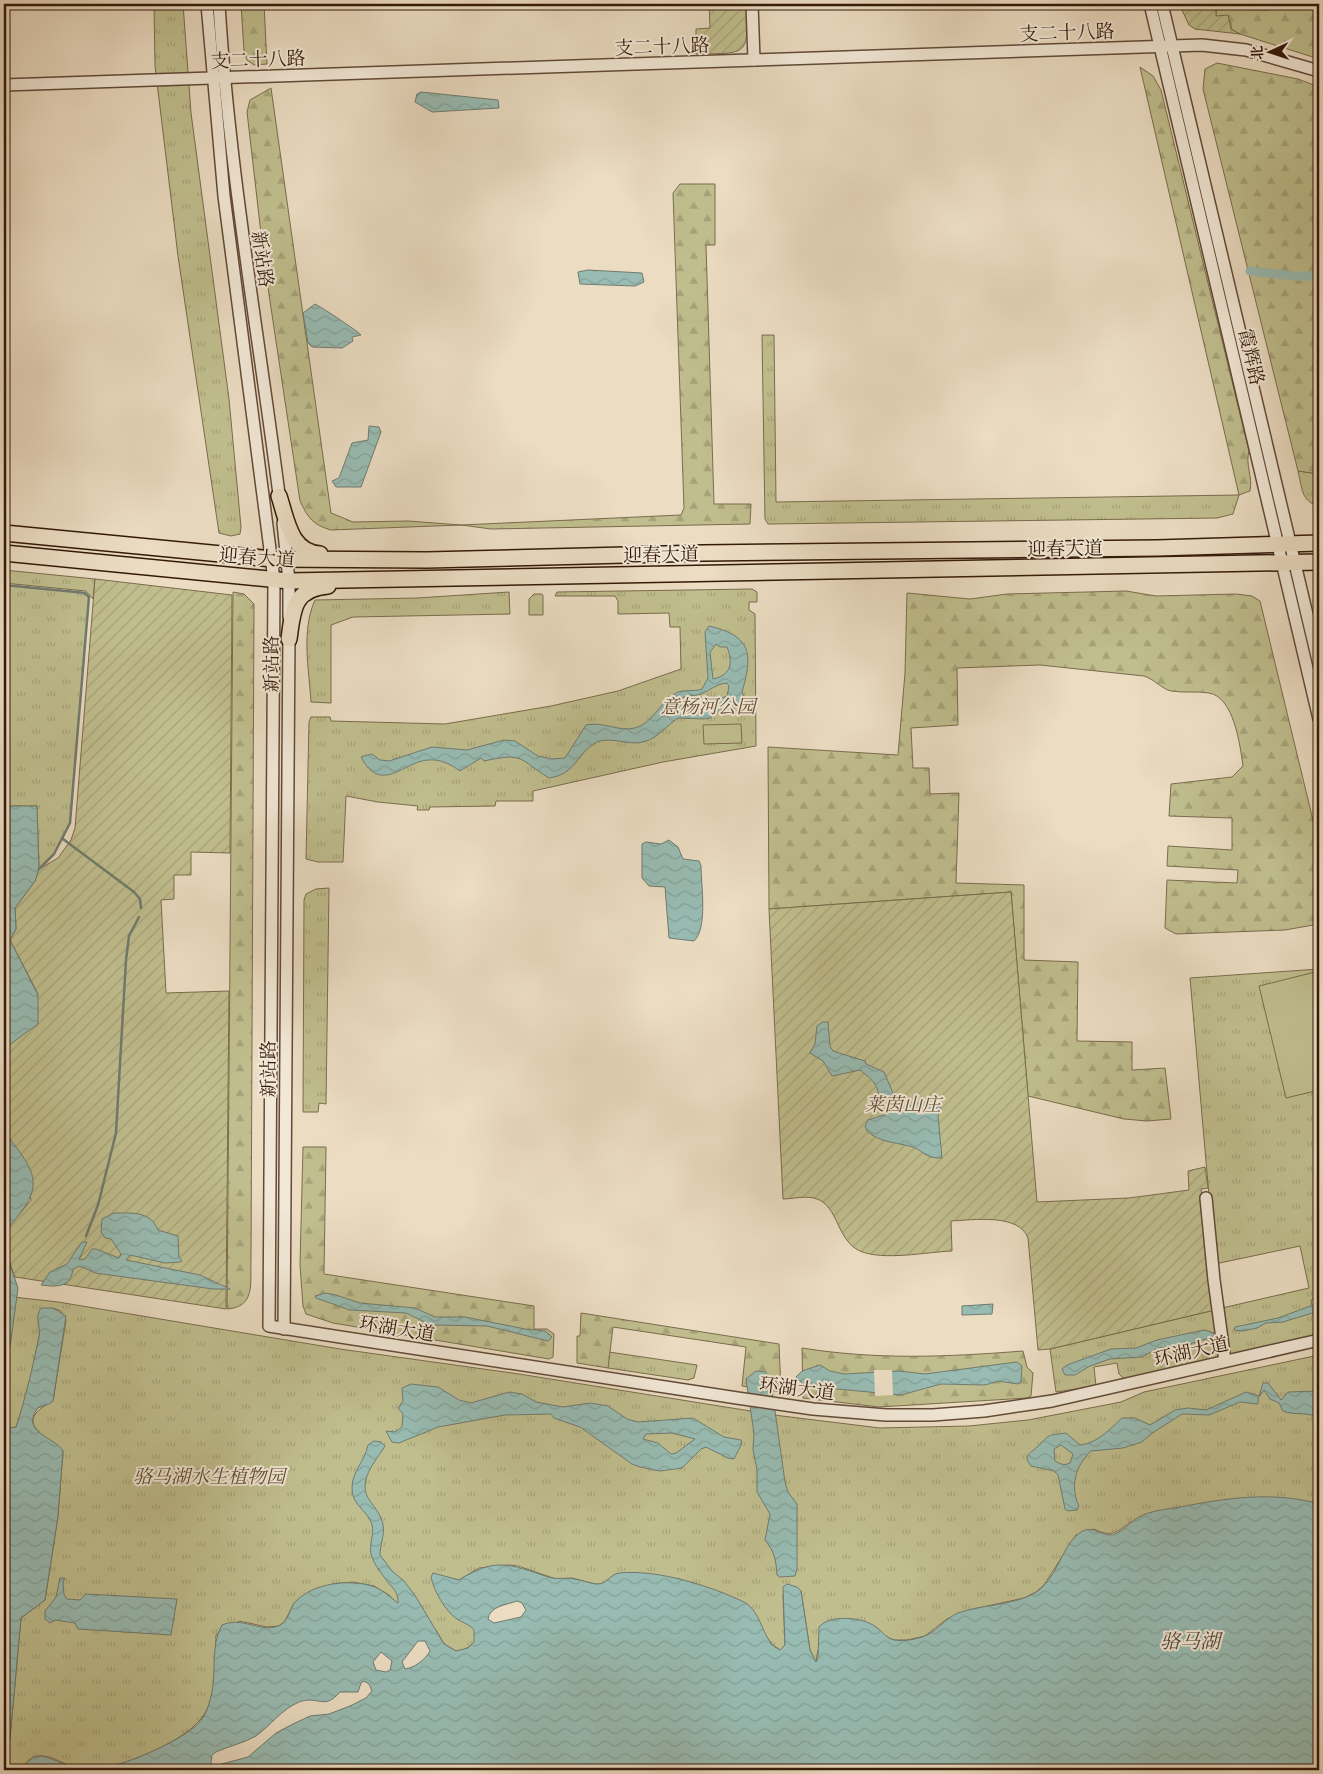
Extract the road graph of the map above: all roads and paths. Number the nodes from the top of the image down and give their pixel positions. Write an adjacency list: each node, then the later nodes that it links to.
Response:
1 (208, 4): 10 (street, 新站路)
2 (219, 4): 10 (street, 新站路)
3 (752, 4): 8 (street)
4 (1150, 4): 6 (street, 霞辉路)
5 (1162, 4): 7 (street, 霞辉路)
6 (1160, 46): 7 (street, 支二十八路); 8 (street, 支二十八路); 15 (street, 霞辉路)
7 (1172, 46): 9 (street, 支二十八路); 15 (street, 霞辉路)
8 (754, 60): 10 (street, 支二十八路)
9 (1319, 71)
10 (219, 78): 11 (street, 支二十八路); 12 (street, 新站路); 18 (street, 新站路)
11 (4, 85)
12 (279, 496): 18 (street, 新站路); 20 (main road)
13 (4, 533): 18 (main road, 迎春大道)
14 (1319, 543): 15 (main road, 迎春大道)
15 (1284, 544): 16 (main road, 迎春大道); 22 (street, 霞辉路)
16 (1195, 547): 20 (main road, 迎春大道); 23 (main road)
17 (4, 553): 26 (main road, 迎春大道)
18 (280, 559): 19 (main road, 迎春大道); 26 (street, 新站路)
19 (356, 559): 20 (main road, 迎春大道); 25 (main road)
20 (427, 560)
21 (1319, 562): 22 (main road, 迎春大道)
22 (1289, 563): 23 (main road, 迎春大道); 28 (street, 霞辉路); 29 (street, 霞辉路)
23 (1196, 565): 24 (main road, 迎春大道)
24 (441, 577): 25 (main road, 迎春大道); 27 (main road)
25 (356, 579): 26 (main road, 迎春大道)
26 (282, 580): 27 (street, 新站路); 31 (street, 新站路)
27 (288, 639): 32 (street, 新站路)
28 (1319, 666)
29 (1319, 719)
30 (1206, 1198): 34 (street)
31 (269, 1326): 32 (street, 环湖大道)
32 (284, 1328): 34 (street, 环湖大道)
33 (1319, 1340): 34 (street, 环湖大道)
34 (1225, 1361)

